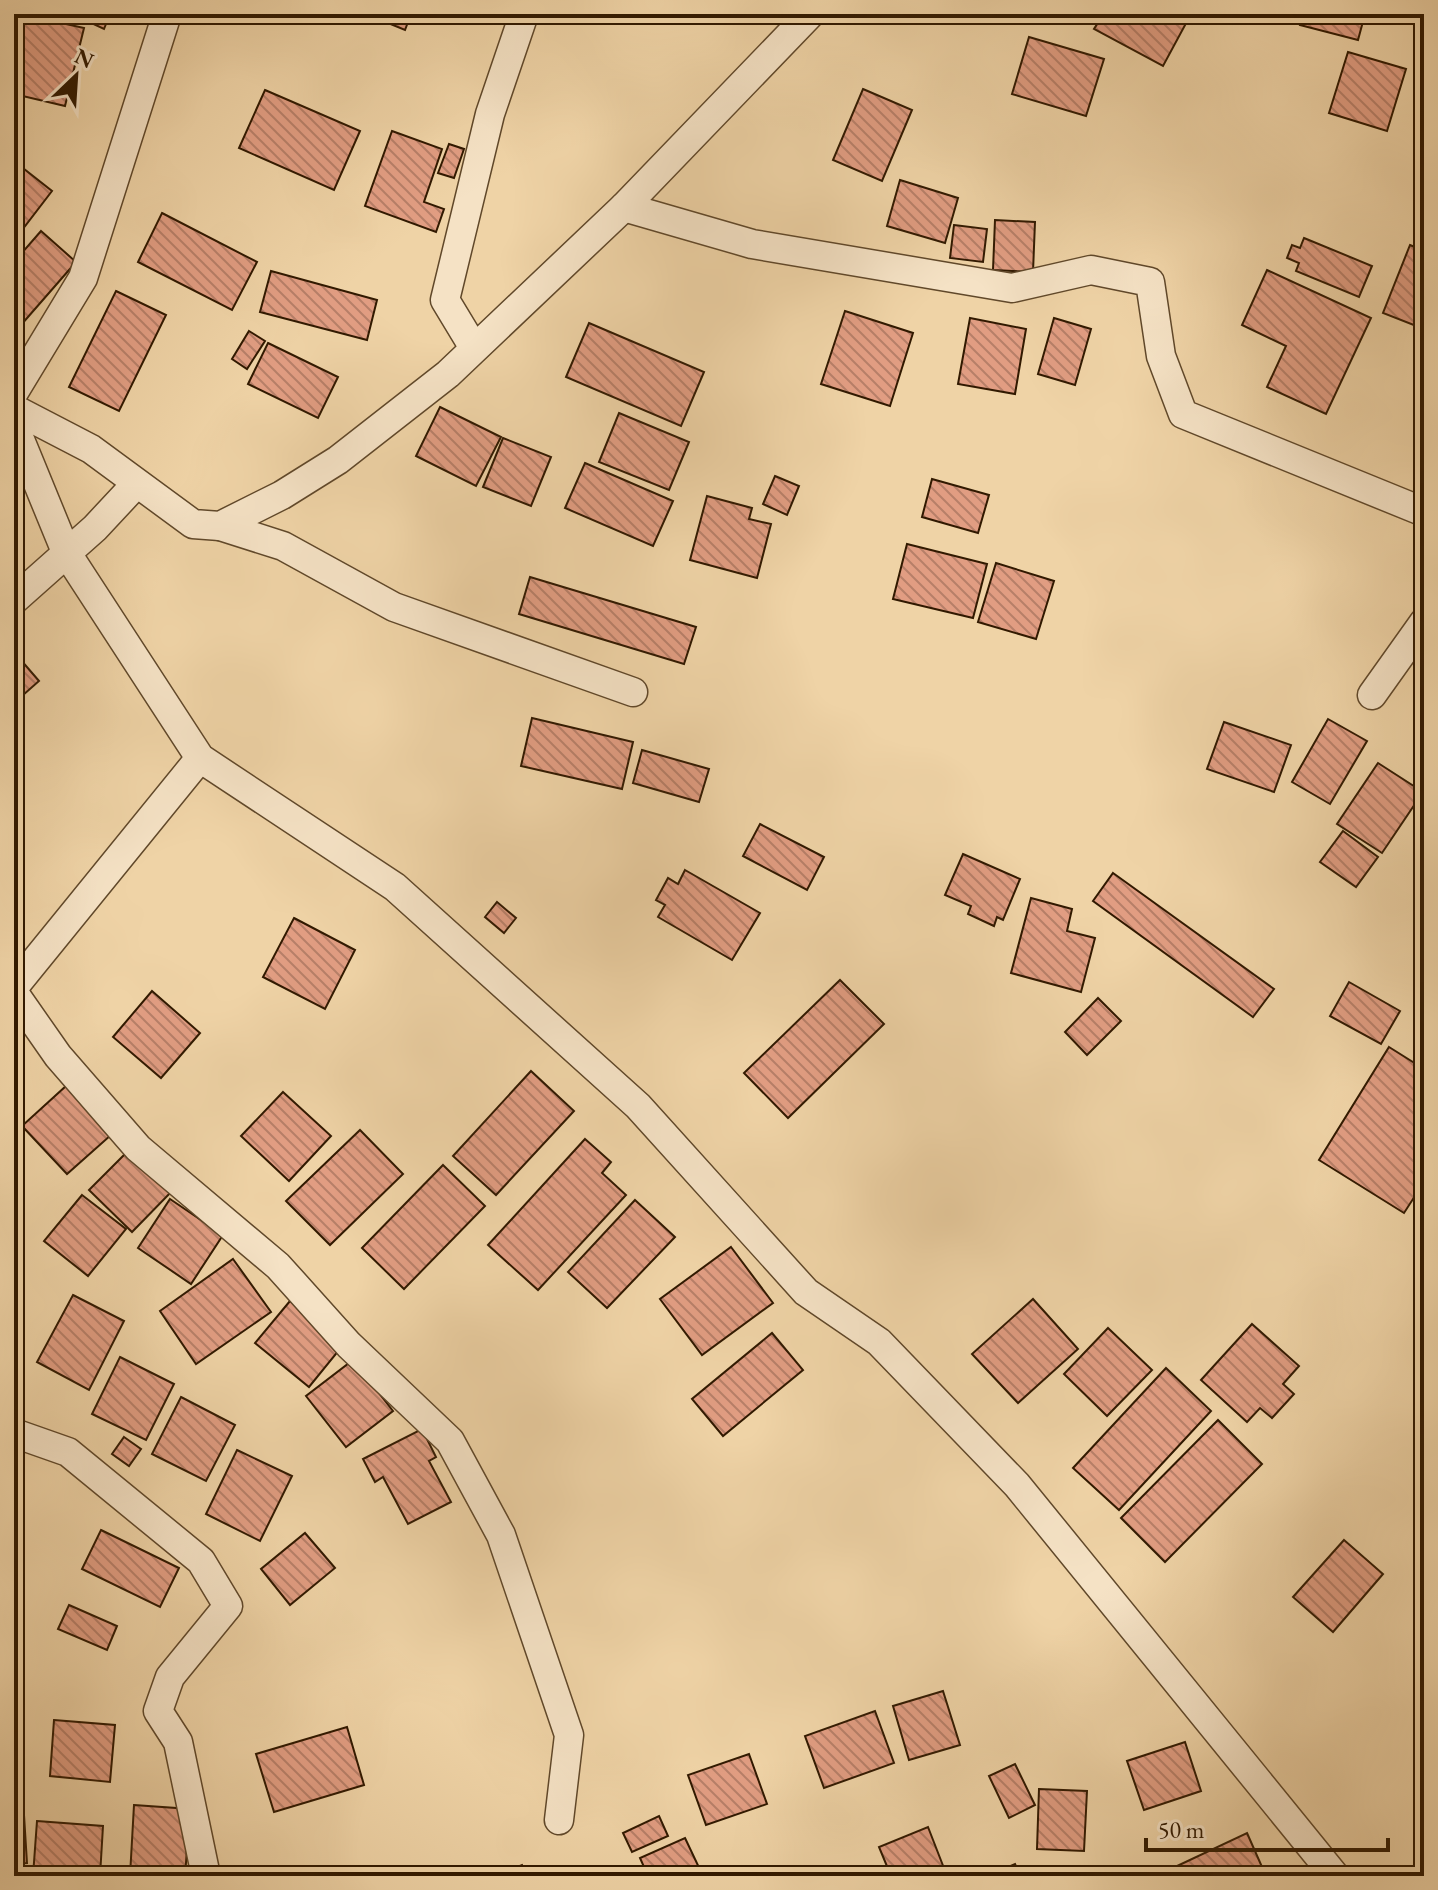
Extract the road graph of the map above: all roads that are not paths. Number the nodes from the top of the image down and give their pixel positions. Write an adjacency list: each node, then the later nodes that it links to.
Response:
1 (167, 14): 6 (street)
2 (524, 14): 5 (street)
3 (810, 14): 4 (street)
4 (624, 207): 5 (street); 10 (street)
5 (474, 348): 11 (street)
6 (14, 392)
7 (14, 409): 9 (street)
8 (14, 425): 12 (street)
9 (136, 484): 11 (street); 12 (street)
10 (1424, 512)
11 (220, 526): 15 (street)
12 (66, 552): 13 (street); 17 (street)
13 (14, 600)
14 (1424, 622): 16 (street)
15 (633, 692)
16 (1372, 695)
17 (200, 758): 18 (street); 22 (street)
18 (14, 990): 20 (street)
19 (14, 1433): 21 (street)
20 (559, 1820)
21 (206, 1876)
22 (1335, 1876)

